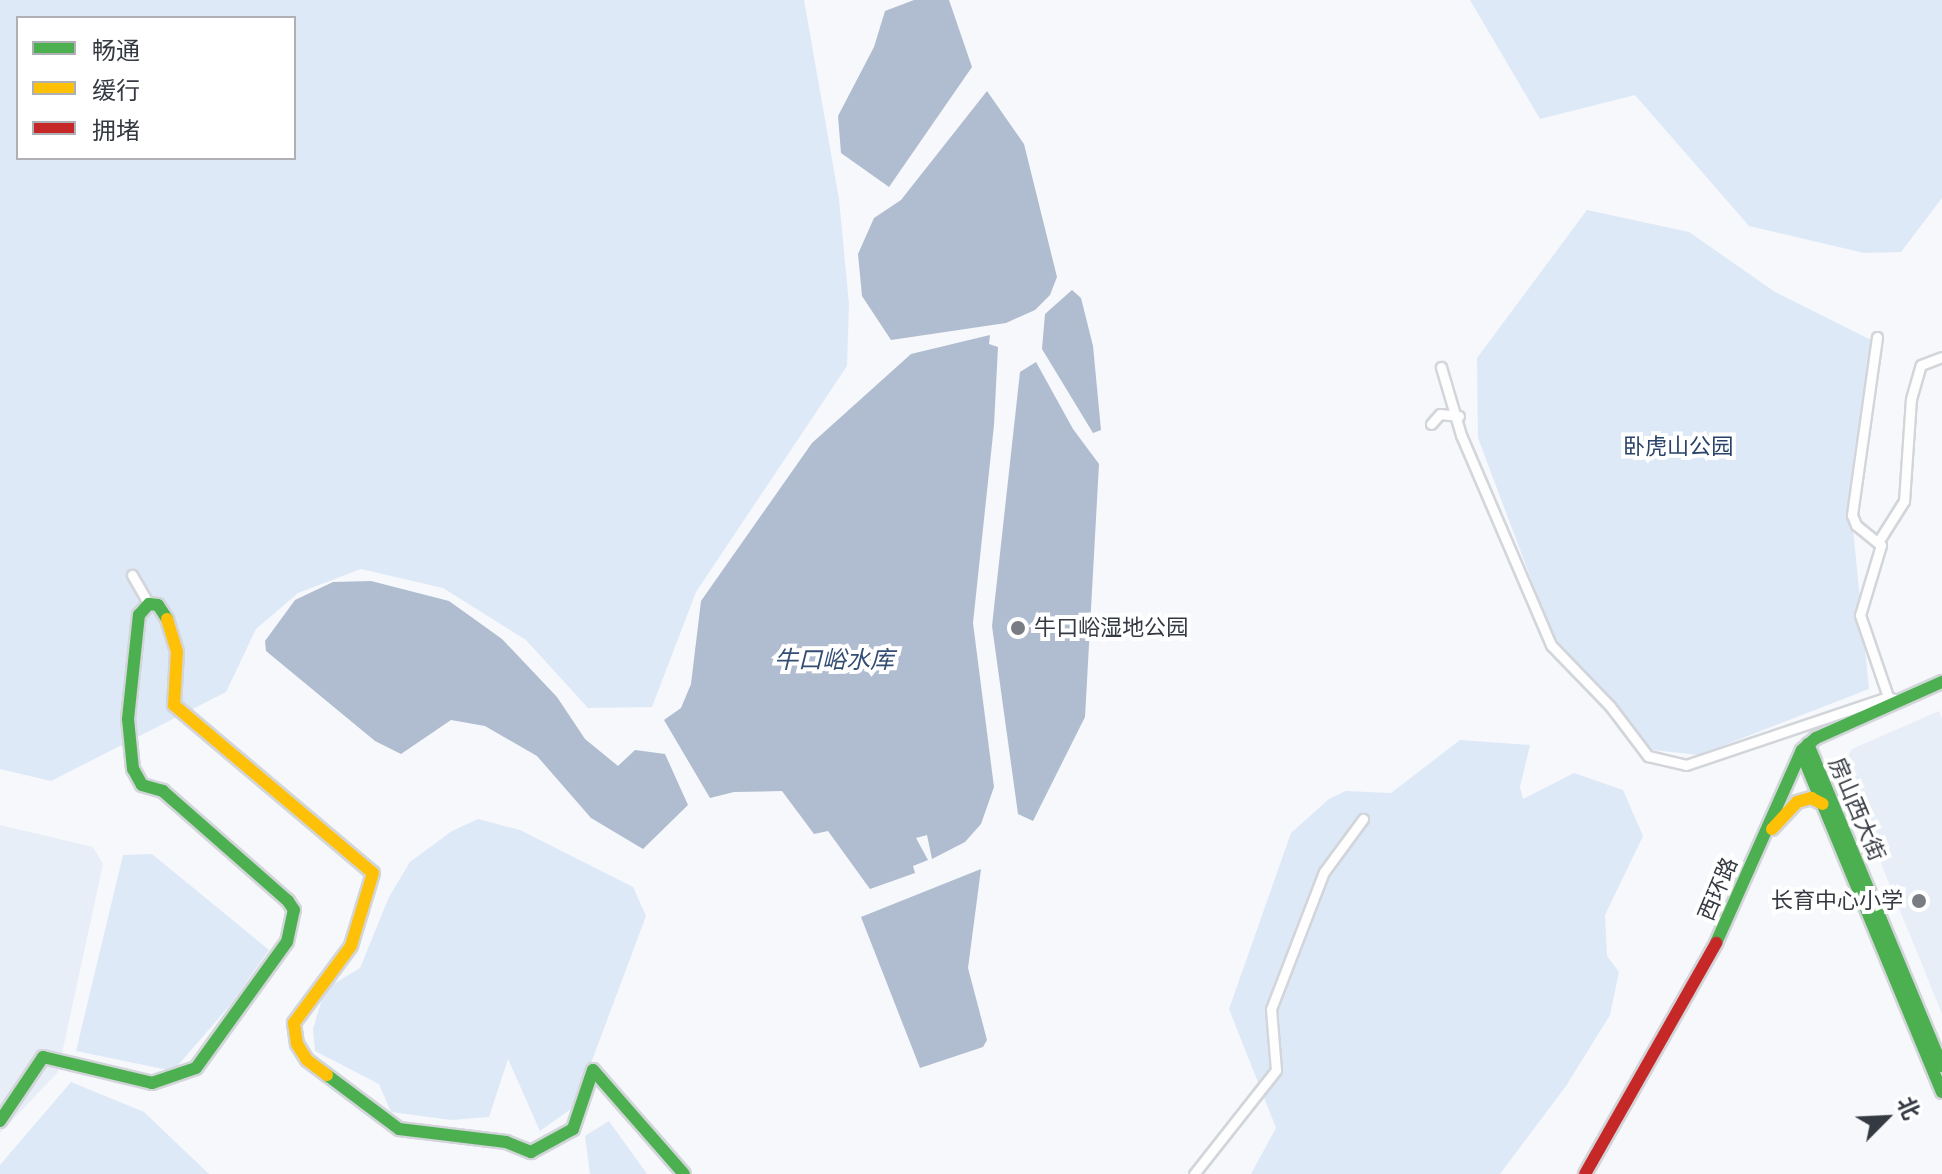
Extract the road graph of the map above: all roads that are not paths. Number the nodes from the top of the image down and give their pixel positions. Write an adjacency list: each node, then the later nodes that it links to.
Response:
1 (1877, 337): 6 (street)
2 (1942, 357): 6 (street)
3 (1441, 367): 4 (street)
4 (1459, 416): 5 (street); 11 (street)
5 (1431, 424)
6 (1880, 539): 11 (street)
7 (132, 575): 8 (street)
8 (149, 604): 18 (main road); 19 (main road)
9 (1942, 682): 11 (main road)
10 (1942, 688): 12 (main road)
11 (1894, 699): 12 (main road)
12 (1806, 751): 13 (main road, 房山西大街); 15 (main road, 西环路); 16 (main road, 房山西大街); 21 (main road, 西环路)
13 (1823, 804): 15 (main road); 17 (main road, 房山西大街)
14 (1363, 819): 20 (street)
15 (1772, 829): 21 (main road, 西环路)
16 (1942, 1066)
17 (1942, 1092)
18 (0, 1121)
19 (684, 1174)
20 (1194, 1174)
21 (1588, 1174)

